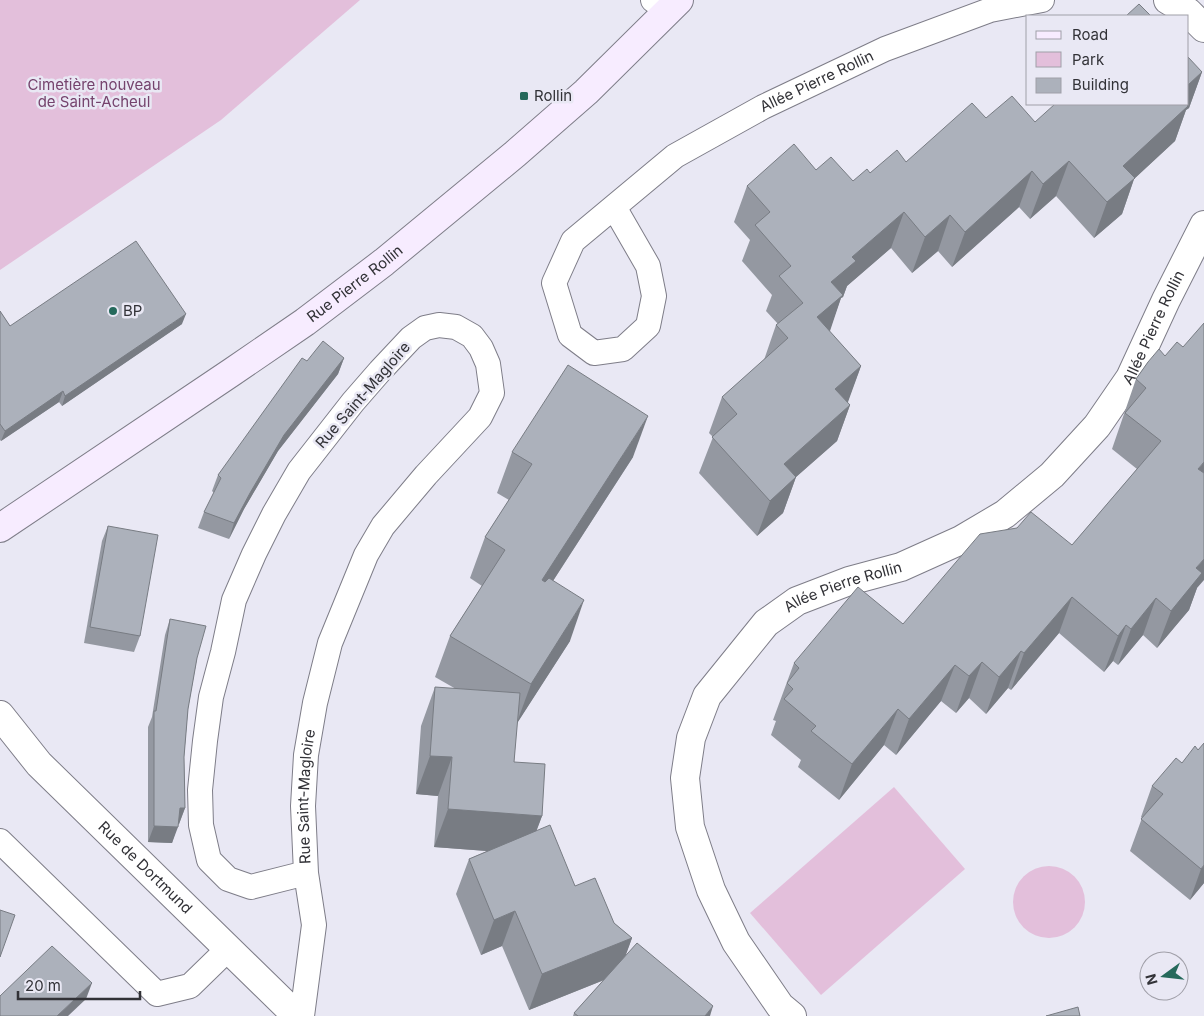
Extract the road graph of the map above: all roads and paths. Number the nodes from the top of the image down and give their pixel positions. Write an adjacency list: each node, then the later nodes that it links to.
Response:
1 (1042, 0): 5 (lane, Allée Pierre Rollin)
2 (1168, 0): 4 (street)
3 (667, 4): 7 (street, Rue Pierre Rollin)
4 (1204, 28)
5 (614, 207): 5 (lane, Allée Pierre Rollin)
6 (1204, 225): 14 (street, Allée Pierre Rollin)
7 (0, 528)
8 (0, 715): 11 (street, Rue de Dortmund)
9 (0, 841): 11 (lane)
10 (306, 873): 10 (lane, Rue Saint-Magloire); 13 (lane, Rue Saint-Magloire)
11 (228, 949): 12 (street, Rue de Dortmund)
12 (297, 1016)
13 (302, 1016)
14 (792, 1016)

